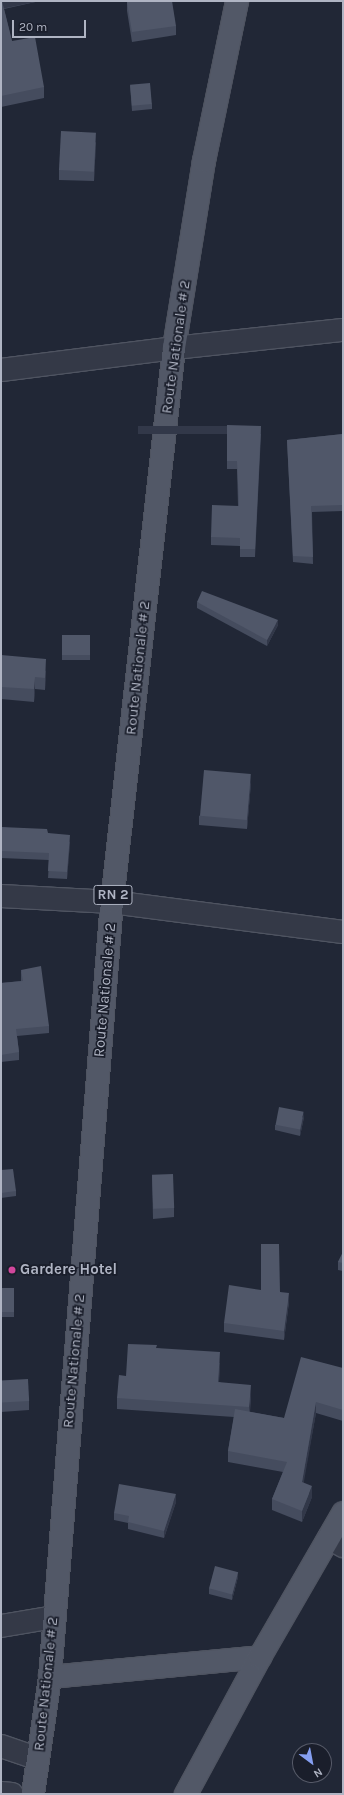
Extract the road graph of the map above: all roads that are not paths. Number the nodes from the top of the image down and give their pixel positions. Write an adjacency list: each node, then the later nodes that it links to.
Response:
1 (237, 1): 3 (main road, Route Nationale # 2 / RN 2)
2 (343, 330): 3 (street)
3 (174, 348): 4 (street); 6 (main road, Route Nationale # 2 / RN 2)
4 (1, 370)
5 (1, 896): 6 (street)
6 (112, 902): 7 (street); 10 (main road, Route Nationale # 2 / RN 2)
7 (343, 932)
8 (343, 1513): 9 (main road)
9 (336, 1542): 12 (main road)
10 (54, 1617): 11 (street); 13 (main road, Route Nationale # 2 / RN 2)
11 (1, 1626)
12 (260, 1657): 13 (main road); 19 (main road)
13 (50, 1677): 15 (main road, Route Nationale # 2 / RN 2)
14 (1, 1746): 15 (street)
15 (38, 1759): 18 (main road, Route Nationale # 2 / RN 2)
16 (1, 1793): 17 (street)
17 (12, 1794)
18 (33, 1794)
19 (186, 1794)

